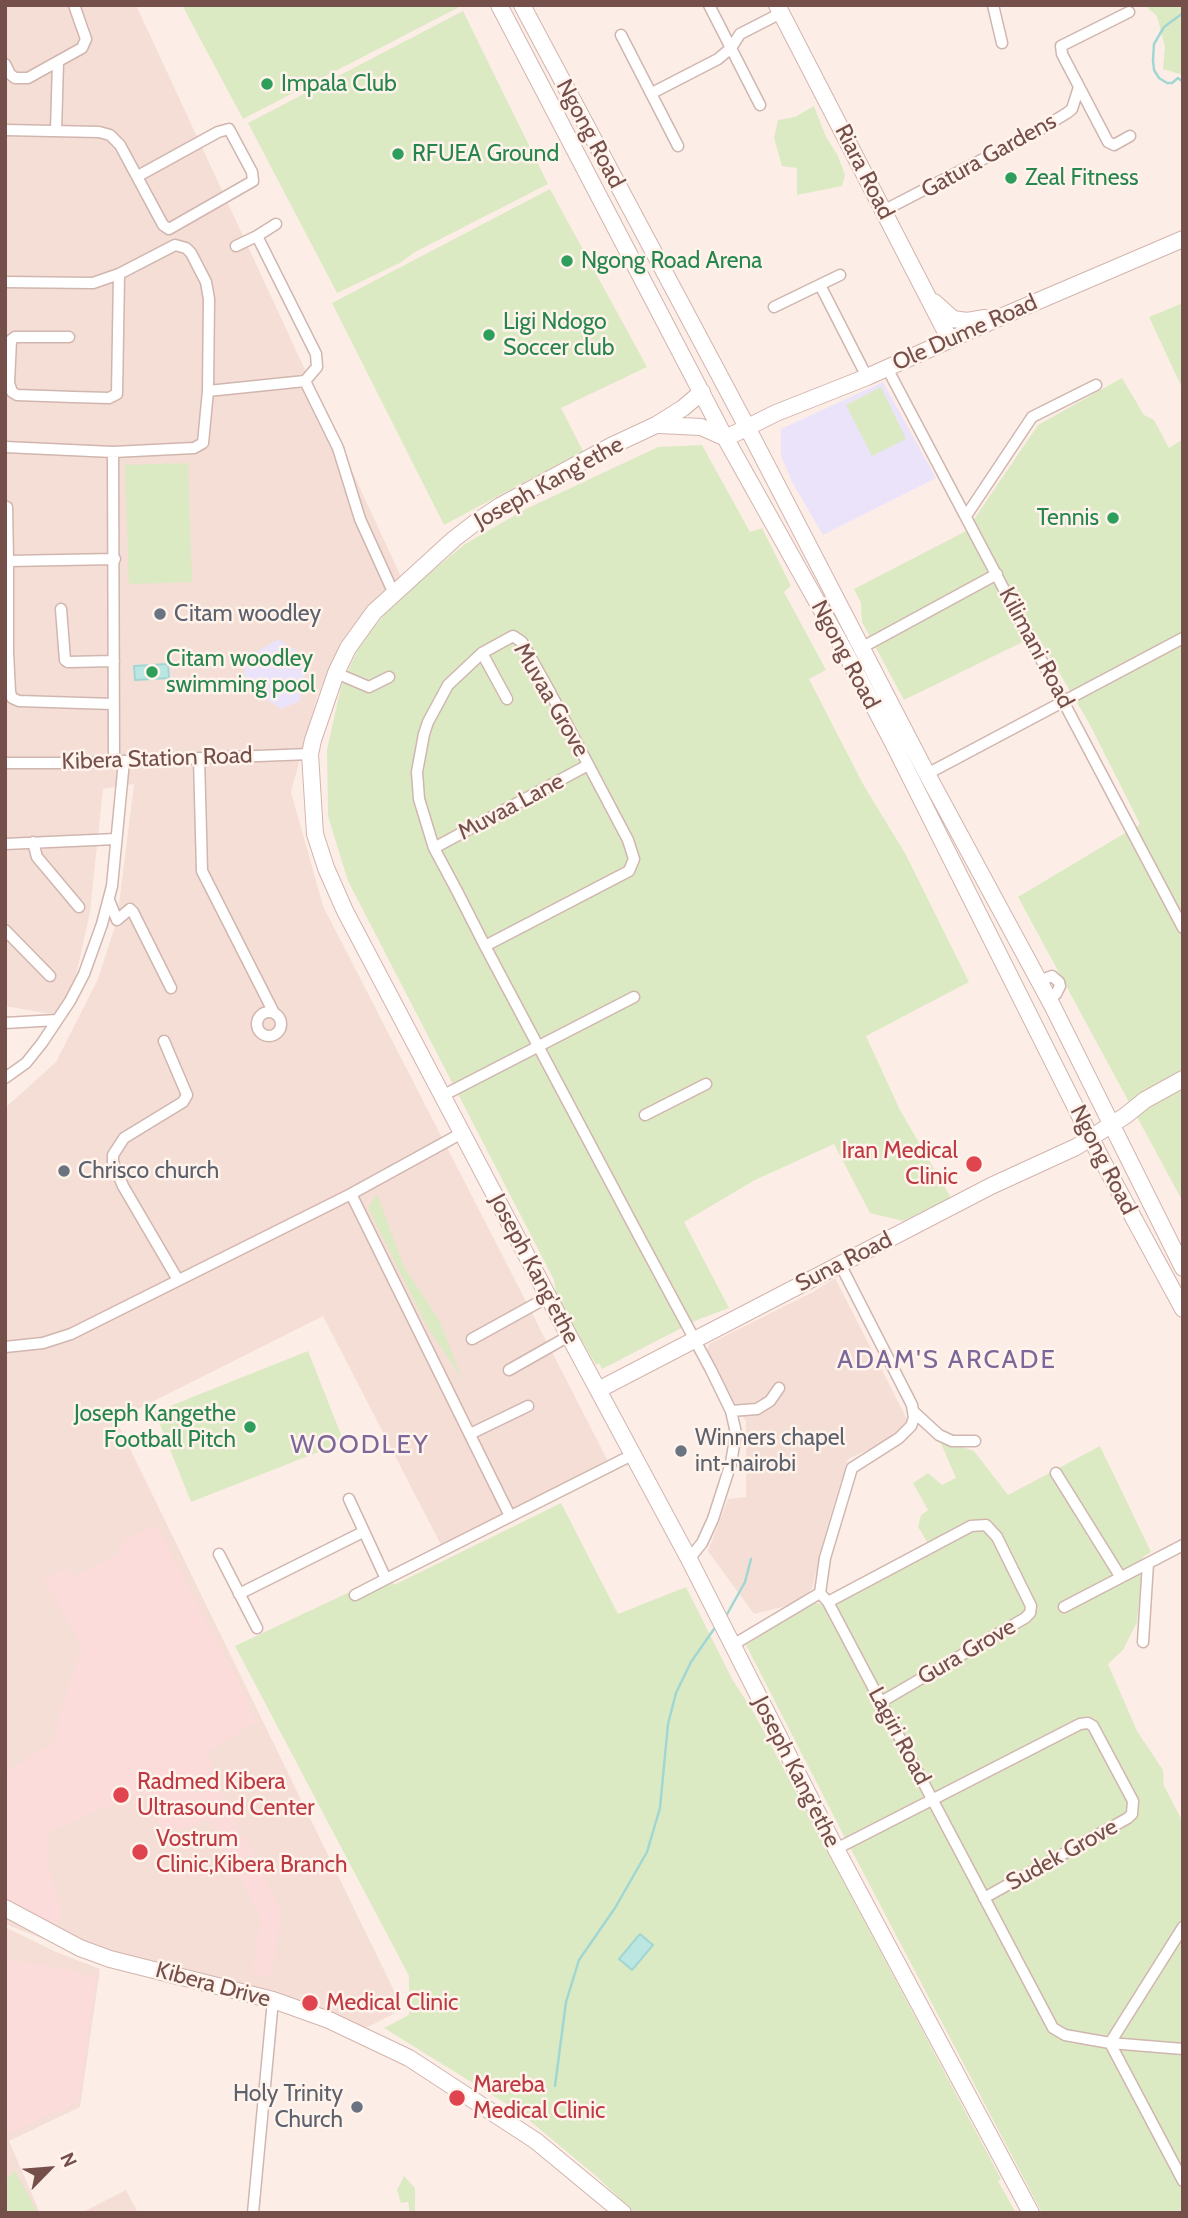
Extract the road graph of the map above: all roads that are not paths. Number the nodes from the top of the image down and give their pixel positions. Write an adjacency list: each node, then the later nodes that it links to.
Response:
1 (74, 5): 11 (street)
2 (499, 5): 40 (street, Ngong Road)
3 (522, 5): 42 (street, Ngong Road)
4 (709, 5): 10 (street)
5 (993, 5): 9 (street)
6 (779, 9): 10 (street); 21 (street, Riara Road)
7 (1129, 12): 13 (street)
8 (621, 35): 14 (street)
9 (1002, 43)
10 (731, 48): 14 (street); 15 (street)
11 (58, 62): 12 (street); 17 (street)
12 (5, 64)
13 (1079, 87): 18 (street); 21 (street, Gatura Gardens)
14 (652, 93): 19 (street)
15 (760, 105)
16 (5, 130): 17 (street)
17 (57, 131): 20 (street)
18 (1130, 136)
19 (678, 146)
20 (138, 176): 20 (street)
21 (883, 212): 30 (street, Riara Road)
22 (276, 224): 23 (street)
23 (257, 236): 25 (street); 37 (street)
24 (1183, 239): 32 (street, Ole Dume Road)
25 (236, 246)
26 (119, 274): 28 (street); 33 (street); 39 (street)
27 (839, 275): 29 (street)
28 (5, 282)
29 (820, 285): 31 (street); 36 (street)
30 (927, 295): 32 (street); 34 (street, Riara Road)
31 (774, 307)
32 (1003, 316): 34 (street, Ole Dume Road)
33 (69, 337)
34 (950, 340): 35 (street, Ole Dume Road)
35 (887, 368): 36 (street, Ole Dume Road); 47 (street, Kilimani Road)
36 (867, 377): 42 (street, Ole Dume Road)
37 (305, 382): 39 (street); 51 (street)
38 (1096, 385): 47 (street)
39 (208, 391): 45 (street)
40 (702, 392): 41 (street, Joseph Kang'ethe); 43 (street, Ngong Road)
41 (656, 425): 43 (street); 51 (street, Joseph Kang'ethe)
42 (747, 427): 43 (street, Ole Dume Road); 54 (street, Ngong Road)
43 (726, 438): 92 (street, Ngong Road)
44 (5, 447): 45 (street)
45 (113, 452): 48 (street)
46 (7, 507): 49 (street)
47 (966, 516): 50 (street, Kilimani Road)
48 (115, 559): 49 (street); 56 (street)
49 (7, 564): 61 (street)
50 (997, 574): 54 (street); 60 (street, Kilimani Road)
51 (394, 594): 57 (street, Joseph Kang'ethe)
52 (61, 609): 56 (street)
53 (1183, 638): 60 (street)
54 (861, 648): 67 (street, Ngong Road)
55 (482, 653): 59 (street); 66 (street, Muvaa Grove); 71 (street, Muvaa Grove)
56 (114, 660): 61 (street)
57 (336, 673): 58 (street); 62 (street, Joseph Kang'ethe)
58 (389, 677)
59 (507, 699)
60 (1064, 702): 67 (street); 74 (street, Kilimani Road)
61 (113, 704): 64 (street)
62 (310, 754): 63 (street, Kibera Station Road); 88 (street, Joseph Kang'ethe)
63 (199, 758): 64 (street, Kibera Station Road); 80 (street)
64 (119, 761): 65 (street, Kibera Station Road); 68 (street)
65 (5, 763)
66 (588, 765): 71 (street, Muvaa Lane); 76 (street, Muvaa Grove)
67 (927, 774): 90 (street, Ngong Road)
68 (116, 839): 69 (street); 72 (street)
69 (33, 842): 70 (street); 73 (street)
70 (5, 844)
71 (433, 848): 76 (street, Muvaa Grove)
72 (109, 900): 78 (street); 81 (street)
73 (79, 907)
74 (1183, 928)
75 (5, 930): 77 (street)
76 (485, 946): 84 (street)
77 (50, 976)
78 (171, 988)
79 (634, 997): 84 (street)
80 (274, 1013)
81 (57, 1020): 82 (street); 85 (street)
82 (5, 1023)
83 (164, 1041): 96 (street)
84 (539, 1047): 88 (street); 101 (street)
85 (5, 1078)
86 (1183, 1079): 90 (street, Suna Road)
87 (706, 1084): 89 (street)
88 (443, 1096): 91 (street, Joseph Kang'ethe)
89 (645, 1115)
90 (1110, 1126): 92 (street, Suna Road); 95 (street, Ngong Road)
91 (462, 1133): 93 (street); 97 (street, Joseph Kang'ethe)
92 (1092, 1137): 94 (street, Suna Road); 98 (street, Ngong Road)
93 (351, 1194): 96 (street); 109 (street)
94 (840, 1265): 101 (street, Suna Road); 108 (street)
95 (1183, 1268)
96 (178, 1280): 102 (street)
97 (548, 1297): 99 (street, Joseph Kang'ethe); 100 (street)
98 (1183, 1309)
99 (569, 1336): 103 (street); 105 (street, Joseph Kang'ethe)
100 (472, 1339)
101 (695, 1340): 105 (street, Suna Road); 107 (street)
102 (5, 1348)
103 (509, 1370)
104 (779, 1388): 107 (street)
105 (598, 1390): 111 (street, Joseph Kang'ethe)
106 (528, 1406): 109 (street)
107 (731, 1411): 118 (street)
108 (914, 1412): 110 (street); 122 (street)
109 (470, 1434): 114 (street)
110 (975, 1441)
111 (632, 1455): 114 (street); 118 (street, Joseph Kang'ethe)
112 (1056, 1473): 120 (street)
113 (349, 1499): 115 (street)
114 (510, 1516): 121 (street)
115 (363, 1532): 121 (street); 123 (street)
116 (1183, 1545): 119 (street)
117 (219, 1554): 123 (street)
118 (688, 1559): 129 (street, Joseph Kang'ethe)
119 (1148, 1563): 120 (street); 128 (street)
120 (1120, 1576): 126 (street)
121 (386, 1579): 124 (street)
122 (820, 1593): 125 (street, Lagiri Road); 129 (street)
123 (239, 1594): 127 (street)
124 (355, 1595)
125 (828, 1602): 130 (street, Lagiri Road); 130 (street, Gura Grove)
126 (1064, 1606)
127 (257, 1629)
128 (1143, 1642)
129 (731, 1646): 132 (street, Joseph Kang'ethe)
130 (881, 1702): 131 (street, Lagiri Road)
131 (933, 1799): 132 (street, Sudek Grove); 133 (street, Lagiri Road); 133 (street, Sudek Grove)
132 (836, 1849): 142 (street, Joseph Kang'ethe)
133 (984, 1898): 137 (street, Lagiri Road)
134 (5, 1908): 136 (street, Kibera Drive)
135 (1183, 1927): 137 (street)
136 (273, 2000): 140 (street); 141 (street, Kibera Drive)
137 (1110, 2043): 138 (street, Lagiri Road); 139 (street)
138 (1183, 2049)
139 (1183, 2181)
140 (253, 2213)
141 (623, 2213)
142 (1031, 2213)

